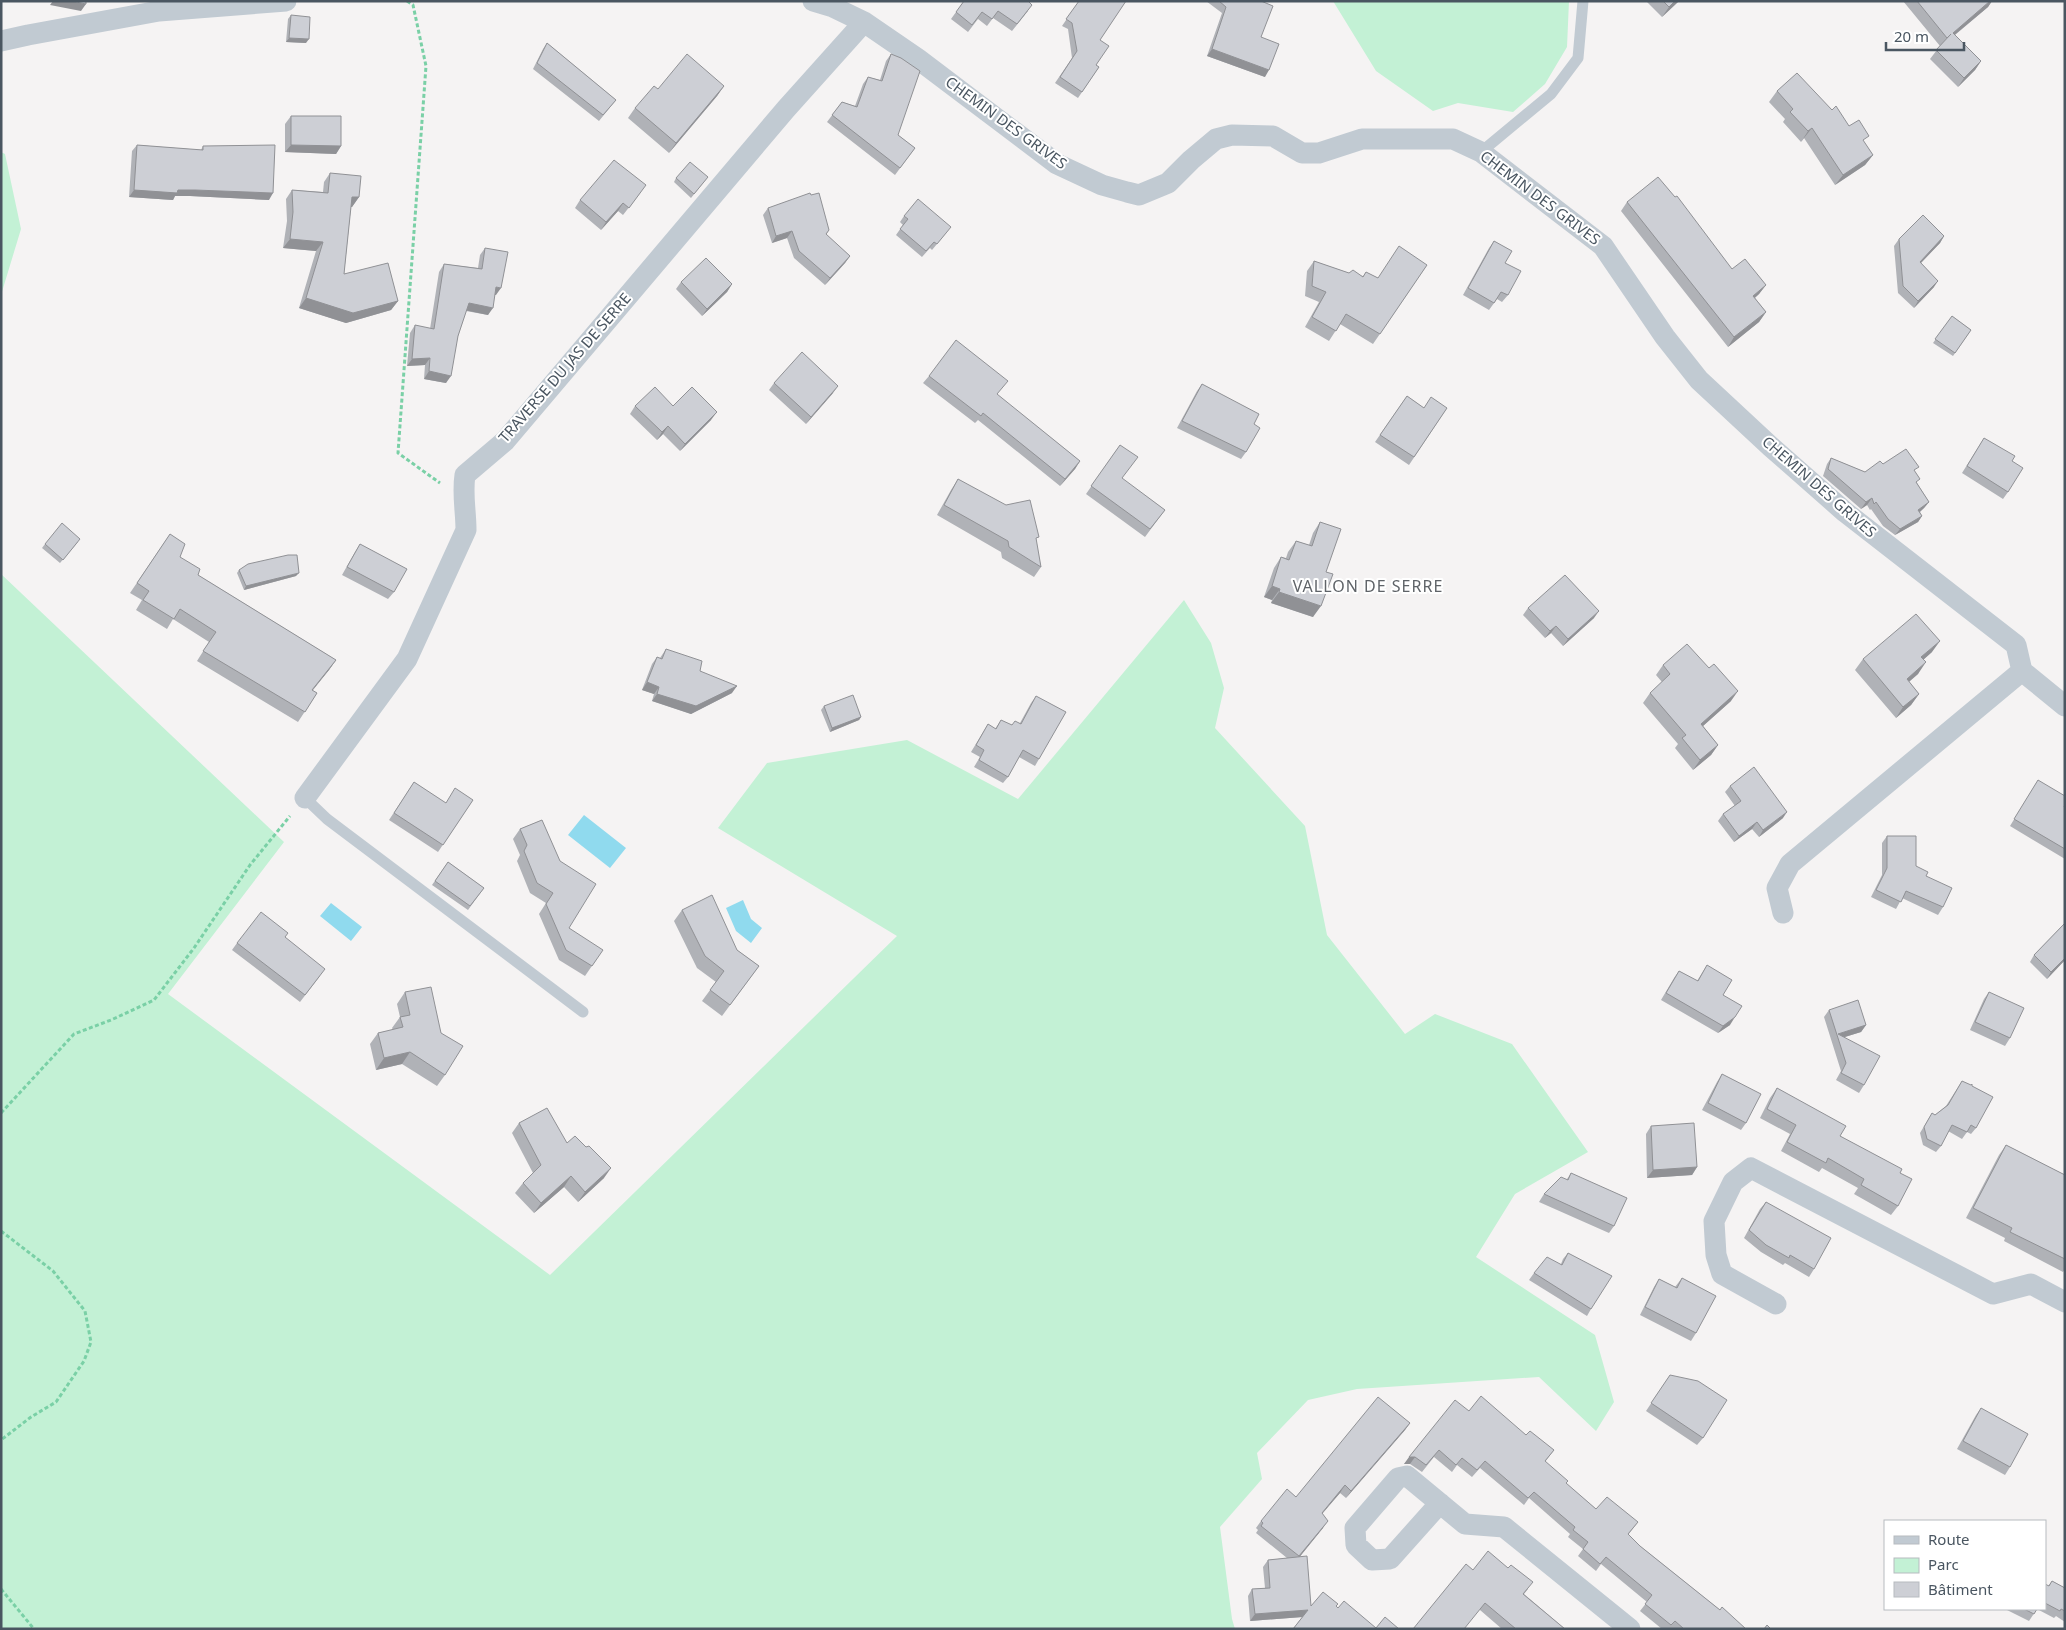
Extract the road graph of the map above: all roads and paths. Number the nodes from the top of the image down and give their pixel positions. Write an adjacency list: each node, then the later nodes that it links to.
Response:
1 (286, 1): 6 (street)
2 (407, 1): 8 (path)
3 (813, 1): 5 (street, CHEMIN DES GRIVES)
4 (1583, 1): 7 (lane)
5 (864, 22): 7 (street, CHEMIN DES GRIVES); 8 (street, TRAVERSE DU JAS DE SERRE)
6 (1, 42)
7 (1481, 152): 9 (street, CHEMIN DES GRIVES)
8 (462, 494): 11 (street, TRAVERSE DU JAS DE SERRE)
9 (2022, 671): 10 (street); 12 (street)
10 (2065, 706)
11 (305, 798): 13 (lane); 14 (path)
12 (1783, 913)
13 (583, 1012)
14 (1, 1113)
15 (1, 1231): 18 (path)
16 (2065, 1302): 17 (street)
17 (1776, 1304)
18 (1, 1440)
19 (1440, 1503): 22 (street)
20 (1, 1589): 21 (path)
21 (34, 1629)
22 (1630, 1629)

